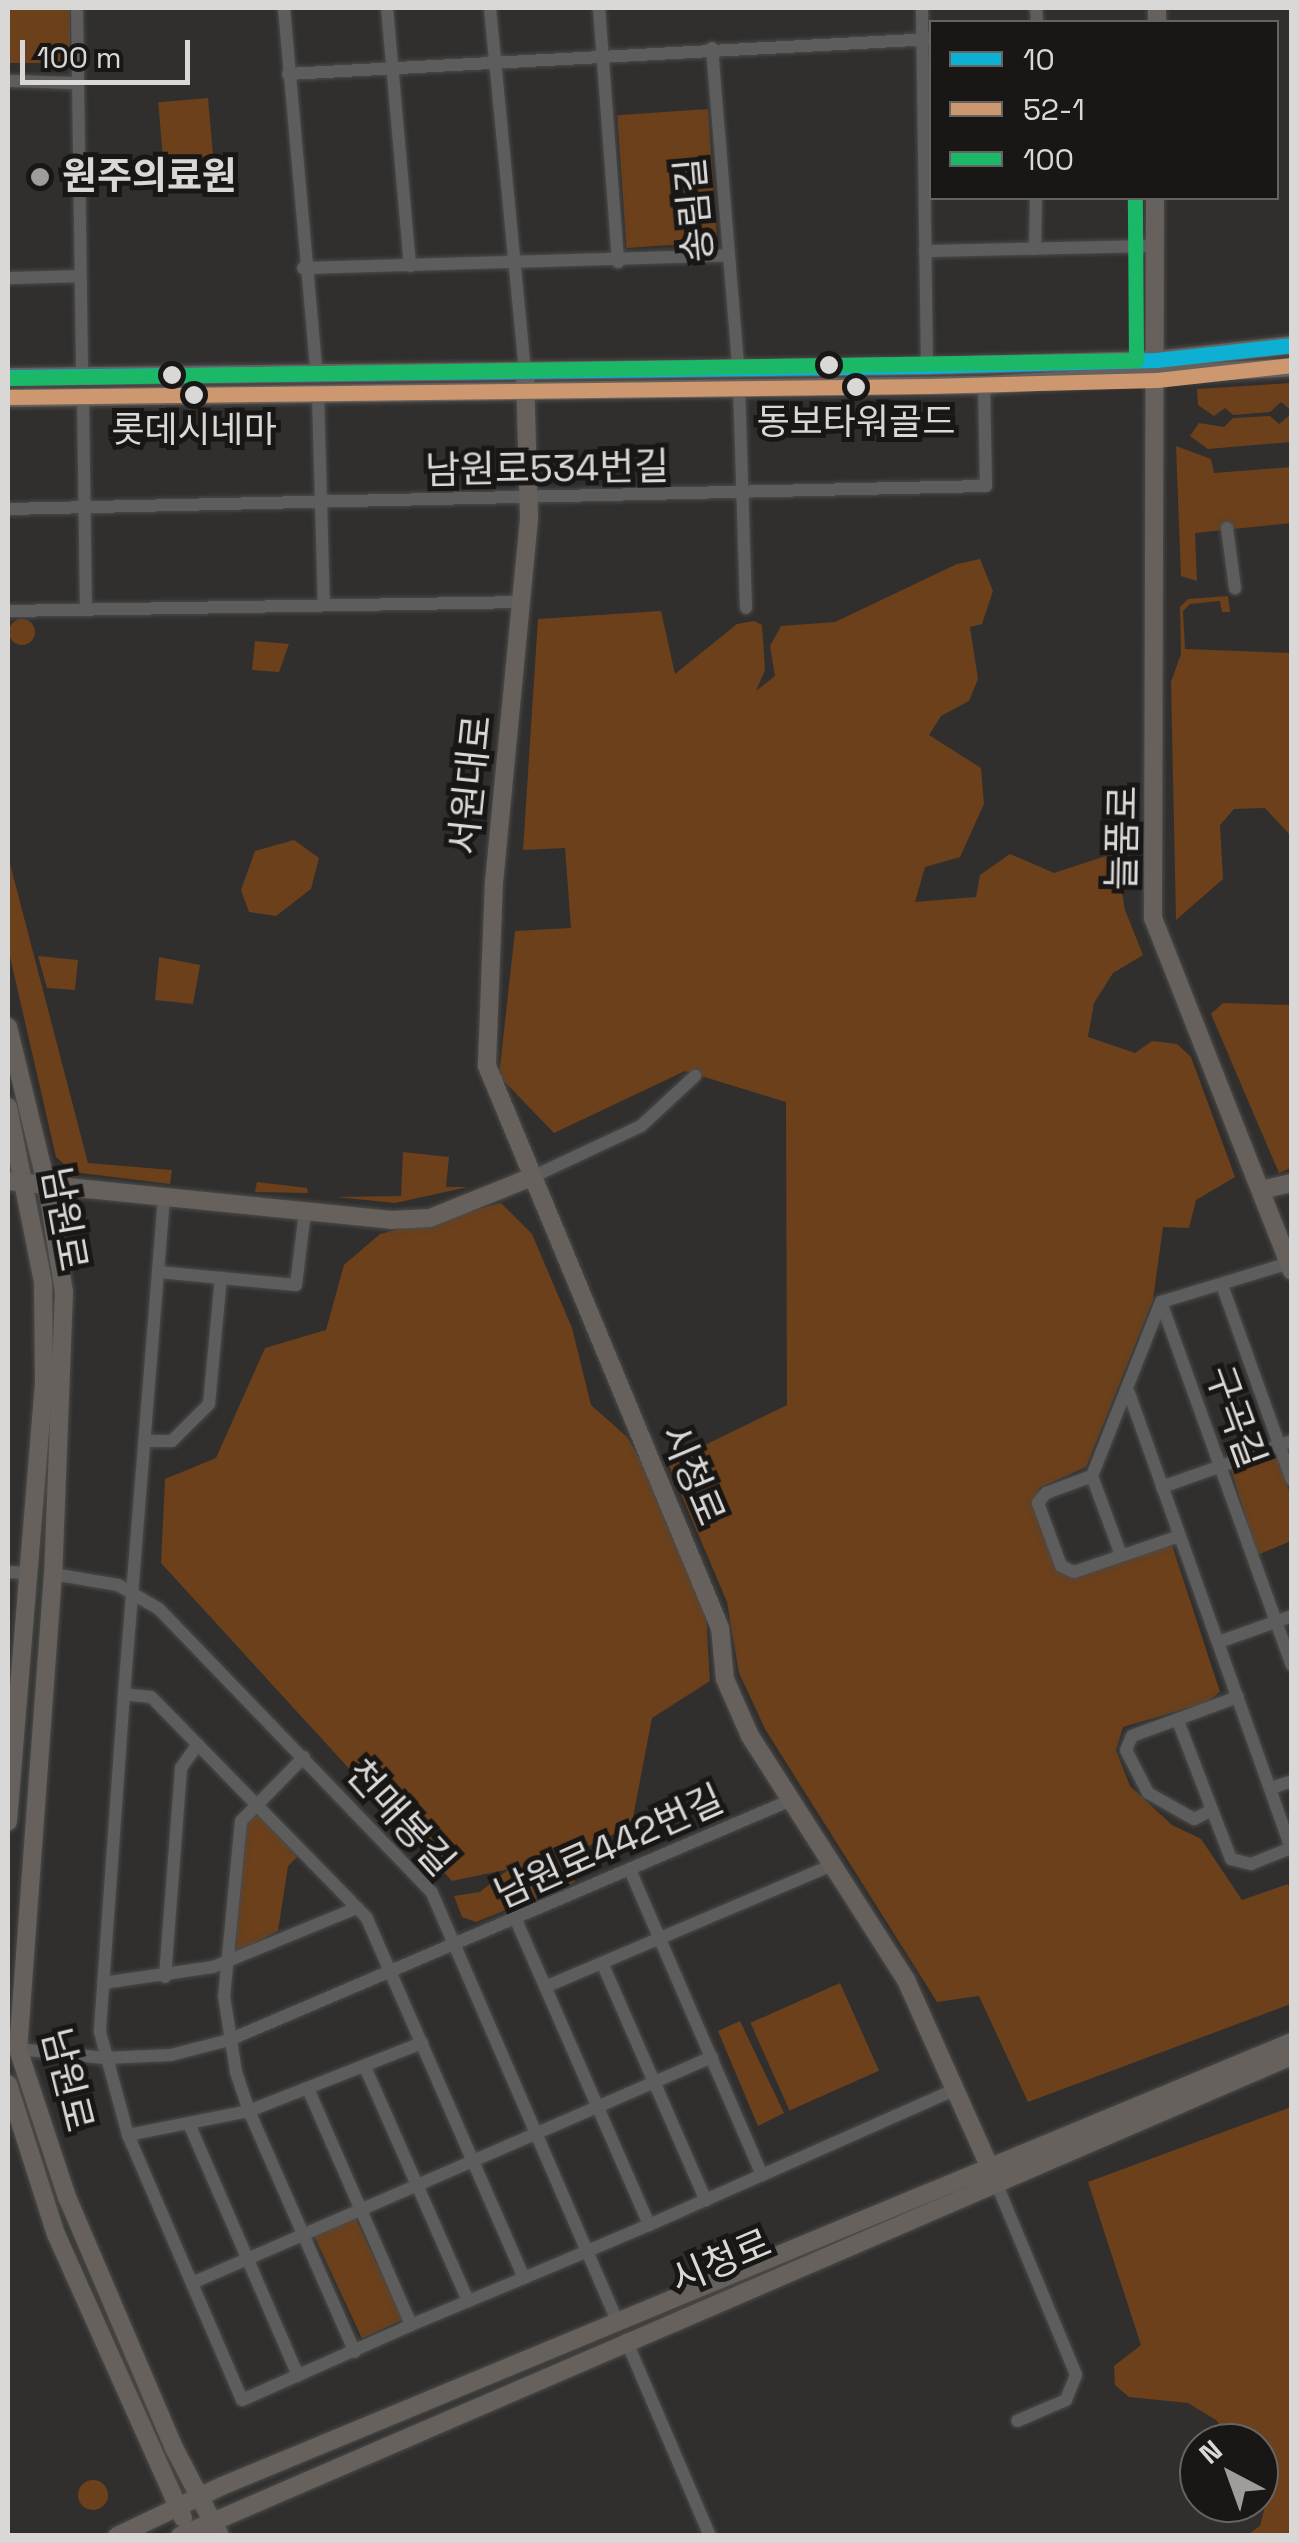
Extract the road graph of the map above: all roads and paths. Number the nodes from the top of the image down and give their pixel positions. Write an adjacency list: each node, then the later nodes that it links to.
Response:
1 (76, 8): 14 (street)
2 (284, 8): 12 (street)
3 (387, 8): 11 (street)
4 (490, 8): 10 (street)
5 (599, 8): 9 (street)
6 (922, 8): 7 (street)
7 (927, 39): 8 (street); 19 (street)
8 (712, 48): 9 (street); 20 (street, 송림길)
9 (601, 56): 10 (street); 21 (street)
10 (495, 63): 11 (street); 22 (street)
11 (392, 66): 12 (street); 23 (street)
12 (288, 74): 24 (street)
13 (8, 81): 14 (street)
14 (77, 84): 25 (street)
15 (1036, 200): 18 (street)
16 (1155, 200): 17 (street)
17 (1154, 246): 18 (street); 28 (street)
18 (1035, 249): 19 (street)
19 (925, 251): 29 (street)
20 (729, 255): 21 (street); 32 (street, 송림길)
21 (618, 262): 22 (street)
22 (516, 264): 23 (street); 36 (street, 서원대로)
23 (410, 266): 24 (street)
24 (303, 268): 31 (street)
25 (78, 276): 26 (street); 34 (street)
26 (8, 278)
27 (1292, 345): 28 (street)
28 (1156, 360): 29 (street); 35 (street, 늘품로)
29 (928, 366): 32 (street)
30 (1292, 367): 35 (street)
31 (316, 375): 34 (street); 36 (street); 38 (street)
32 (738, 376): 36 (street); 37 (street); 41 (street, 송림길)
33 (8, 377): 34 (street)
34 (82, 378)
35 (1156, 380): 37 (street); 60 (street, 늘품로)
36 (526, 382): 38 (street); 42 (street, 서원대로)
37 (984, 385): 41 (street, 남원로534번길)
38 (318, 394): 39 (street); 43 (street)
39 (83, 397): 40 (street); 45 (street)
40 (8, 398)
41 (739, 496): 42 (street, 남원로534번길); 50 (street, 송림길)
42 (530, 499): 43 (street, 남원로534번길); 48 (street, 서원대로)
43 (319, 505): 45 (street, 남원로534번길); 49 (street)
44 (8, 509): 45 (street, 남원로534번길)
45 (84, 509): 51 (street)
46 (1227, 528): 47 (street)
47 (1234, 588)
48 (522, 602): 49 (street); 56 (street, 서원대로)
49 (324, 605): 51 (street)
50 (746, 608)
51 (86, 610): 52 (street)
52 (8, 612)
53 (8, 1027): 59 (street, 남원로)
54 (695, 1076): 56 (street, 남원로)
55 (8, 1107): 57 (street, 남원로)
56 (532, 1177): 62 (street, 남원로); 92 (street, 시청로)
57 (17, 1181): 59 (street); 78 (street, 남원로)
58 (1292, 1182): 60 (street)
59 (47, 1187): 61 (street, 남원로); 79 (street, 남원로)
60 (1260, 1190): 63 (street, 늘품로)
61 (164, 1198): 62 (street, 남원로); 64 (street)
62 (305, 1212): 65 (street)
63 (1290, 1267): 66 (street)
64 (159, 1272): 65 (street); 69 (street)
65 (221, 1278): 69 (street)
66 (1222, 1286): 67 (street); 70 (street, 구곡길)
67 (1161, 1302): 68 (street); 71 (street, 구곡길)
68 (1128, 1393): 72 (street); 74 (street)
69 (145, 1442): 80 (street)
70 (1285, 1443): 71 (street); 73 (street, 구곡길)
71 (1221, 1466): 74 (street); 82 (street, 구곡길)
72 (1092, 1476): 76 (street); 76 (street)
73 (1292, 1480)
74 (1162, 1487): 75 (street)
75 (1180, 1536): 76 (street); 83 (street)
76 (1121, 1555)
77 (8, 1572): 78 (street)
78 (30, 1573): 79 (street); 95 (street, 남원로)
79 (53, 1574): 80 (street, 천매봉길); 112 (street, 남원로)
80 (134, 1592): 85 (street); 89 (street, 천매봉길)
81 (1292, 1616): 82 (street)
82 (1276, 1622): 83 (street); 84 (street, 구곡길)
83 (1220, 1642): 86 (street)
84 (1292, 1665)
85 (124, 1694): 88 (street); 107 (street)
86 (1238, 1697): 87 (street); 91 (street)
87 (1178, 1720): 94 (street); 94 (street)
88 (198, 1744): 93 (street); 106 (street)
89 (304, 1757): 93 (street); 102 (street, 천매봉길)
90 (1292, 1782): 91 (street)
91 (1271, 1788): 96 (street)
92 (791, 1800): 97 (street, 시청로); 98 (street, 남원로442번길)
93 (256, 1804): 99 (street); 103 (street)
94 (1212, 1810): 96 (street)
95 (8, 1822)
96 (1291, 1849)
97 (832, 1865): 101 (street); 119 (street, 시청로)
98 (630, 1870): 100 (street, 남원로442번길); 101 (street)
99 (356, 1908): 103 (street); 105 (street)
100 (516, 1920): 102 (street, 남원로442번길); 108 (street)
101 (659, 1940): 104 (street); 113 (street)
102 (455, 1947): 105 (street, 남원로442번길); 124 (street, 천매봉길)
103 (227, 1963): 106 (street); 109 (street)
104 (604, 1965): 108 (street); 117 (street)
105 (394, 1974): 109 (street, 남원로442번길); 111 (street)
106 (165, 1977): 107 (street)
107 (103, 1982): 115 (street)
108 (545, 1987): 121 (street)
109 (229, 2040): 115 (street, 남원로442번길); 122 (street)
110 (1292, 2042): 127 (street, 시청로)
111 (422, 2043): 116 (street); 126 (street)
112 (13, 2049): 115 (street, 남원로442번길); 144 (street, 남원로)
113 (712, 2056): 117 (street); 128 (street)
114 (1292, 2056): 127 (street, 시청로)
115 (105, 2058): 125 (street)
116 (365, 2067): 120 (street); 129 (street)
117 (655, 2080): 121 (street); 130 (street)
118 (8, 2084): 145 (street, 남원로)
119 (956, 2088): 127 (street, 시청로); 128 (street)
120 (310, 2091): 122 (street); 131 (street)
121 (598, 2105): 124 (street); 132 (street)
122 (249, 2111): 123 (street); 133 (street)
123 (190, 2126): 125 (street); 135 (street)
124 (536, 2133): 126 (street); 134 (street, 천매봉길)
125 (128, 2135): 137 (street)
126 (473, 2160): 129 (street); 136 (street)
127 (992, 2172): 140 (street, 시청로); 143 (street)
128 (762, 2175): 130 (street)
129 (417, 2185): 131 (street); 138 (street)
130 (706, 2200): 132 (street)
131 (360, 2210): 133 (street); 139 (street)
132 (649, 2226): 134 (street)
133 (305, 2234): 135 (street); 141 (street)
134 (586, 2252): 136 (street); 140 (street, 천매봉길)
135 (248, 2259): 137 (street); 142 (street)
136 (524, 2278): 138 (street)
137 (192, 2283): 142 (street)
138 (468, 2302): 139 (street)
139 (411, 2325): 141 (street)
140 (622, 2331): 144 (street, 시청로); 146 (street, 시청로); 149 (street, 천매봉길)
141 (354, 2352): 142 (street)
142 (298, 2376)
143 (1017, 2421)
144 (198, 2498): 145 (street, 시청로); 146 (street, 남원로)
145 (178, 2508): 147 (street, 남원로); 148 (street, 시청로)
146 (215, 2528): 147 (street, 시청로)
147 (187, 2534)
148 (117, 2536)
149 (710, 2536)

